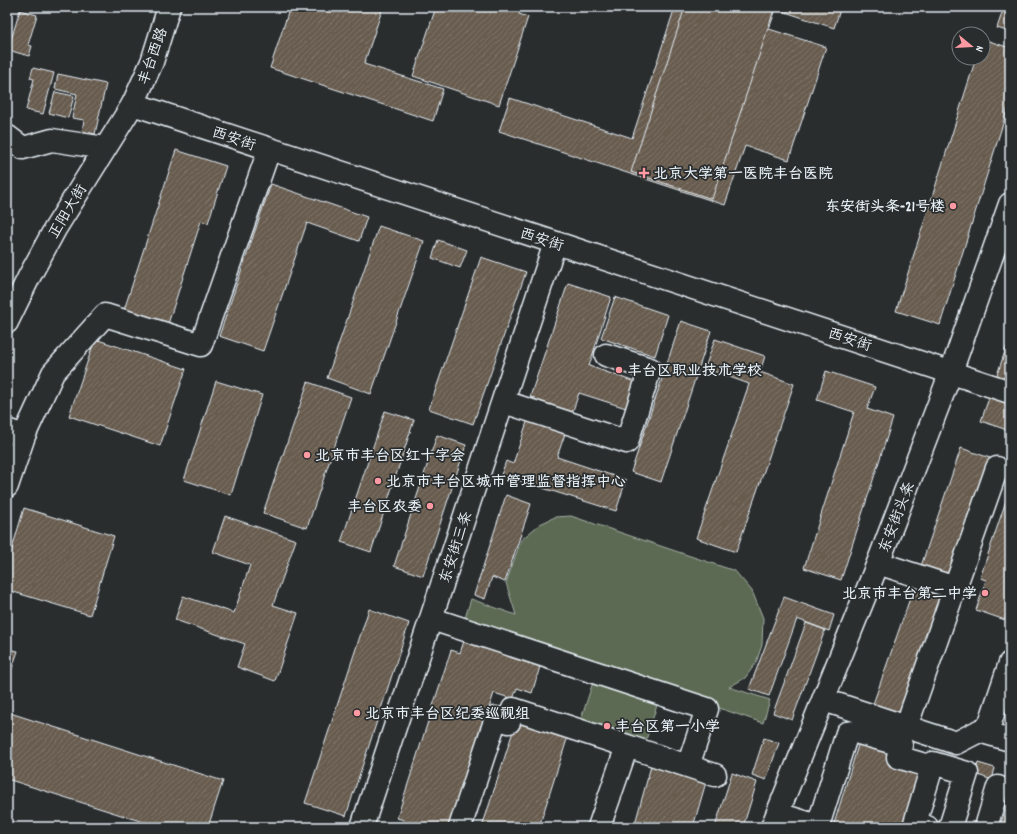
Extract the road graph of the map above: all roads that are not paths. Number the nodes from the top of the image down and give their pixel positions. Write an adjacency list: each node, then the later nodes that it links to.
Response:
1 (169, 7): 2 (street, 丰台西路)
2 (133, 104): 4 (street, 正阳大街); 5 (street, 西安街)
3 (7, 136): 4 (street)
4 (105, 148): 8 (street, 正阳大街)
5 (269, 150): 7 (street, 西安街); 13 (street)
6 (1010, 204): 10 (street, 东安街头条)
7 (555, 243): 10 (street, 西安街); 12 (street, 东安街三条)
8 (7, 322)
9 (606, 355): 12 (street)
10 (951, 372): 11 (street, 西安街); 16 (street, 东安街头条)
11 (1010, 392)
12 (504, 402): 18 (street, 东安街三条)
13 (16, 433): 15 (street)
14 (997, 468): 17 (street)
15 (7, 486)
16 (878, 563): 17 (street); 20 (street, 东安街头条)
17 (955, 588): 22 (street)
18 (432, 619): 27 (street); 32 (street, 东安街三条)
19 (1010, 663): 23 (street)
20 (824, 700): 21 (street); 31 (street, 东安街头条)
21 (849, 708): 23 (street); 24 (street)
22 (911, 713)
23 (979, 731): 25 (street)
24 (850, 733): 28 (street); 31 (street)
25 (1010, 740)
26 (627, 746): 27 (street); 33 (street); 34 (street)
27 (688, 766): 29 (street)
28 (932, 767): 35 (street); 36 (street)
29 (715, 775)
30 (998, 787): 37 (street)
31 (775, 821)
32 (362, 827)
33 (460, 827)
34 (599, 827)
35 (927, 827)
36 (950, 827)
37 (986, 827)

